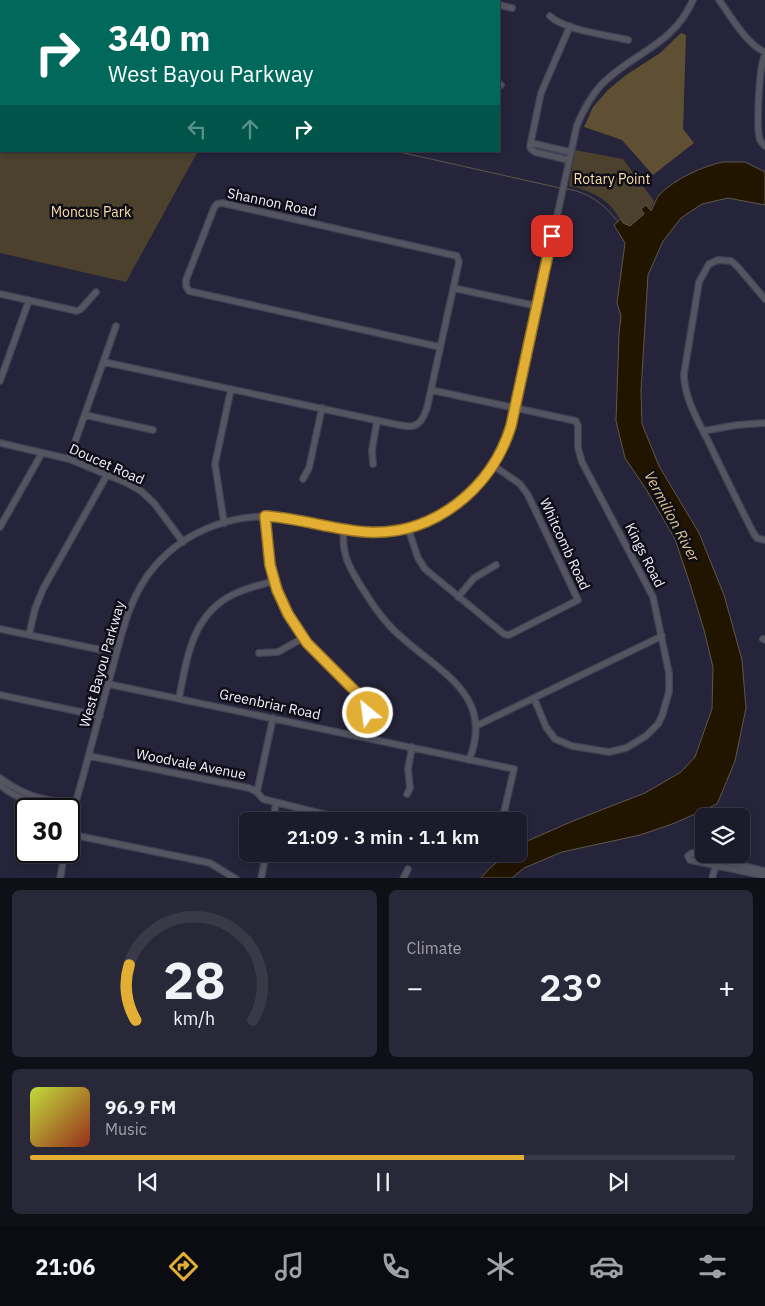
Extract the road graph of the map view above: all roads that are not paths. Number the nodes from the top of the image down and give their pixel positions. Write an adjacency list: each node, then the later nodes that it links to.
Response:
1 (693, 0): 11 (street, West Bayou Parkway)
2 (718, 0): 8 (street)
3 (500, 5): 4 (street)
4 (512, 8)
5 (550, 16): 6 (street)
6 (570, 26): 7 (street); 9 (street)
7 (628, 40)
8 (765, 54): 10 (street)
9 (531, 146): 11 (street); 12 (street)
10 (765, 146)
11 (570, 152): 12 (street, West Bayou Parkway)
12 (568, 160): 18 (street, West Bayou Parkway)
13 (453, 288): 18 (street); 20 (street, Shannon Road); 20 (street, Shannon Road)
14 (96, 292): 17 (street)
15 (0, 294): 17 (street)
16 (765, 298): 32 (street)
17 (29, 300): 22 (street)
18 (537, 306): 27 (street, West Bayou Parkway)
19 (116, 326): 21 (street)
20 (440, 347): 25 (street, Shannon Road)
21 (104, 362): 24 (street); 28 (street)
22 (3, 367): 23 (street)
23 (0, 381)
24 (231, 389): 26 (street); 41 (street)
25 (431, 390): 27 (street, Kings Road); 29 (street, Shannon Road)
26 (322, 408): 29 (street); 39 (street)
27 (515, 408): 37 (street, West Bayou Parkway); 52 (street, Kings Road)
28 (85, 415): 31 (street); 35 (street)
29 (377, 420): 36 (street)
30 (765, 423): 32 (street)
31 (153, 430)
32 (703, 431): 45 (street)
33 (0, 443): 34 (street, Doucet Road)
34 (42, 453): 35 (street, Doucet Road); 42 (street)
35 (69, 459): 38 (street, Doucet Road)
36 (374, 464)
37 (494, 466): 43 (street, West Bayou Parkway); 49 (street, Whitcomb Road)
38 (107, 474): 46 (street, Doucet Road); 51 (street)
39 (303, 479)
40 (265, 516): 41 (street, West Bayou Parkway); 44 (street, West Bayou Parkway); 48 (street)
41 (224, 522): 46 (street, West Bayou Parkway)
42 (0, 527)
43 (408, 528): 44 (street, West Bayou Parkway); 49 (street, Whitcomb Road)
44 (344, 530): 62 (street)
45 (765, 540)
46 (182, 542): 54 (street, West Bayou Parkway)
47 (496, 565): 49 (street)
48 (274, 581): 53 (street); 58 (street)
49 (458, 597)
50 (0, 629): 51 (street)
51 (29, 635): 54 (street)
52 (662, 636): 59 (street); 59 (street, Kings Road)
53 (303, 638): 55 (street); 63 (street)
54 (116, 653): 56 (street, West Bayou Parkway)
55 (260, 653)
56 (108, 684): 58 (street, Greenbriar Road); 60 (street, West Bayou Parkway)
57 (0, 694): 60 (street)
58 (179, 698): 61 (street, Greenbriar Road)
59 (534, 698): 62 (street)
60 (100, 716): 65 (street, West Bayou Parkway)
61 (272, 718): 63 (street, Greenbriar Road); 69 (street)
62 (476, 726): 66 (street)
63 (364, 737): 64 (street, Greenbriar Road)
64 (412, 747): 66 (street, Greenbriar Road); 70 (street)
65 (89, 756): 69 (street, Woodvale Avenue); 72 (street, West Bayou Parkway)
66 (469, 760): 76 (street, Greenbriar Road)
67 (0, 778): 71 (street)
68 (0, 785): 71 (street)
69 (256, 792): 73 (street, Woodvale Avenue)
70 (407, 794)
71 (26, 798)
72 (76, 798)
73 (276, 803): 74 (street); 75 (street, Woodvale Avenue)
74 (274, 812)
75 (314, 812)
76 (504, 812)
77 (80, 837): 87 (street)
78 (265, 862): 88 (street)
79 (63, 863): 86 (street)
80 (716, 863): 90 (street)
81 (720, 863): 85 (street)
82 (721, 863): 84 (street)
83 (408, 869): 89 (street)
84 (765, 871)
85 (765, 876)
86 (60, 878)
87 (236, 878)
88 (262, 878)
89 (403, 878)
90 (712, 878)

